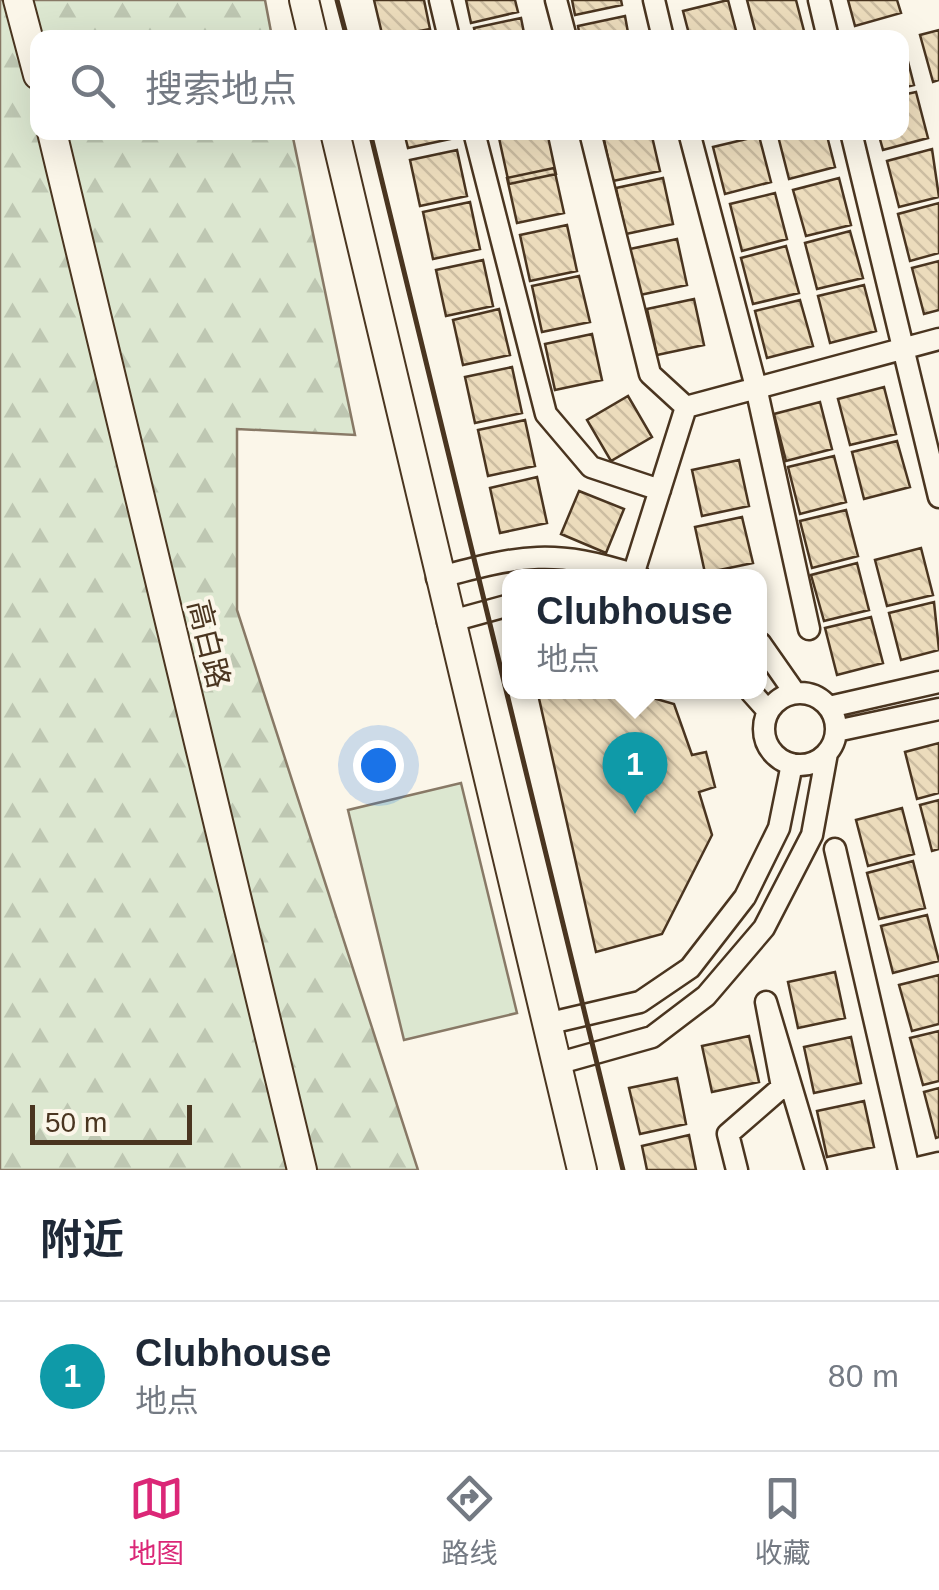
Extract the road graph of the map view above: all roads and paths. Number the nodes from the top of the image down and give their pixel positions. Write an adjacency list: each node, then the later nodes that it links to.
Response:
1 (18, 0): 12 (main road)
2 (304, 0): 7 (main road)
3 (440, 0): 8 (street)
4 (556, 0): 9 (street)
5 (654, 0): 10 (street)
6 (819, 0): 11 (street)
7 (311, 30)
8 (448, 30)
9 (564, 30)
10 (662, 30)
11 (826, 30)
12 (30, 45)
13 (54, 140): 45 (main road, 高白路)
14 (336, 140): 27 (main road)
15 (476, 140): 23 (street)
16 (592, 140): 22 (street)
17 (691, 140): 21 (street)
18 (853, 140): 20 (street)
19 (939, 339): 20 (street)
20 (902, 349): 21 (street); 24 (street)
21 (756, 386): 22 (street); 30 (street)
22 (686, 407): 23 (street)
23 (660, 490): 26 (street)
24 (939, 498)
25 (615, 569): 27 (street)
26 (638, 569)
27 (438, 578): 29 (main road)
28 (502, 607): 29 (street)
29 (448, 622): 42 (main road)
30 (808, 629)
31 (767, 653): 33 (street)
32 (939, 682): 35 (street)
33 (795, 693): 35 (street); 37 (street)
34 (757, 699): 37 (street)
35 (828, 707): 38 (street)
36 (939, 708): 38 (street)
37 (768, 711): 40 (street)
38 (836, 730): 39 (street)
39 (826, 753): 40 (street); 43 (street)
40 (792, 764): 42 (street)
41 (835, 849): 49 (street)
42 (546, 1024): 43 (main road)
43 (556, 1064): 46 (main road)
44 (939, 1163): 49 (street)
45 (302, 1170)
46 (582, 1170)
47 (737, 1170): 48 (street)
48 (816, 1170)
49 (909, 1170)

